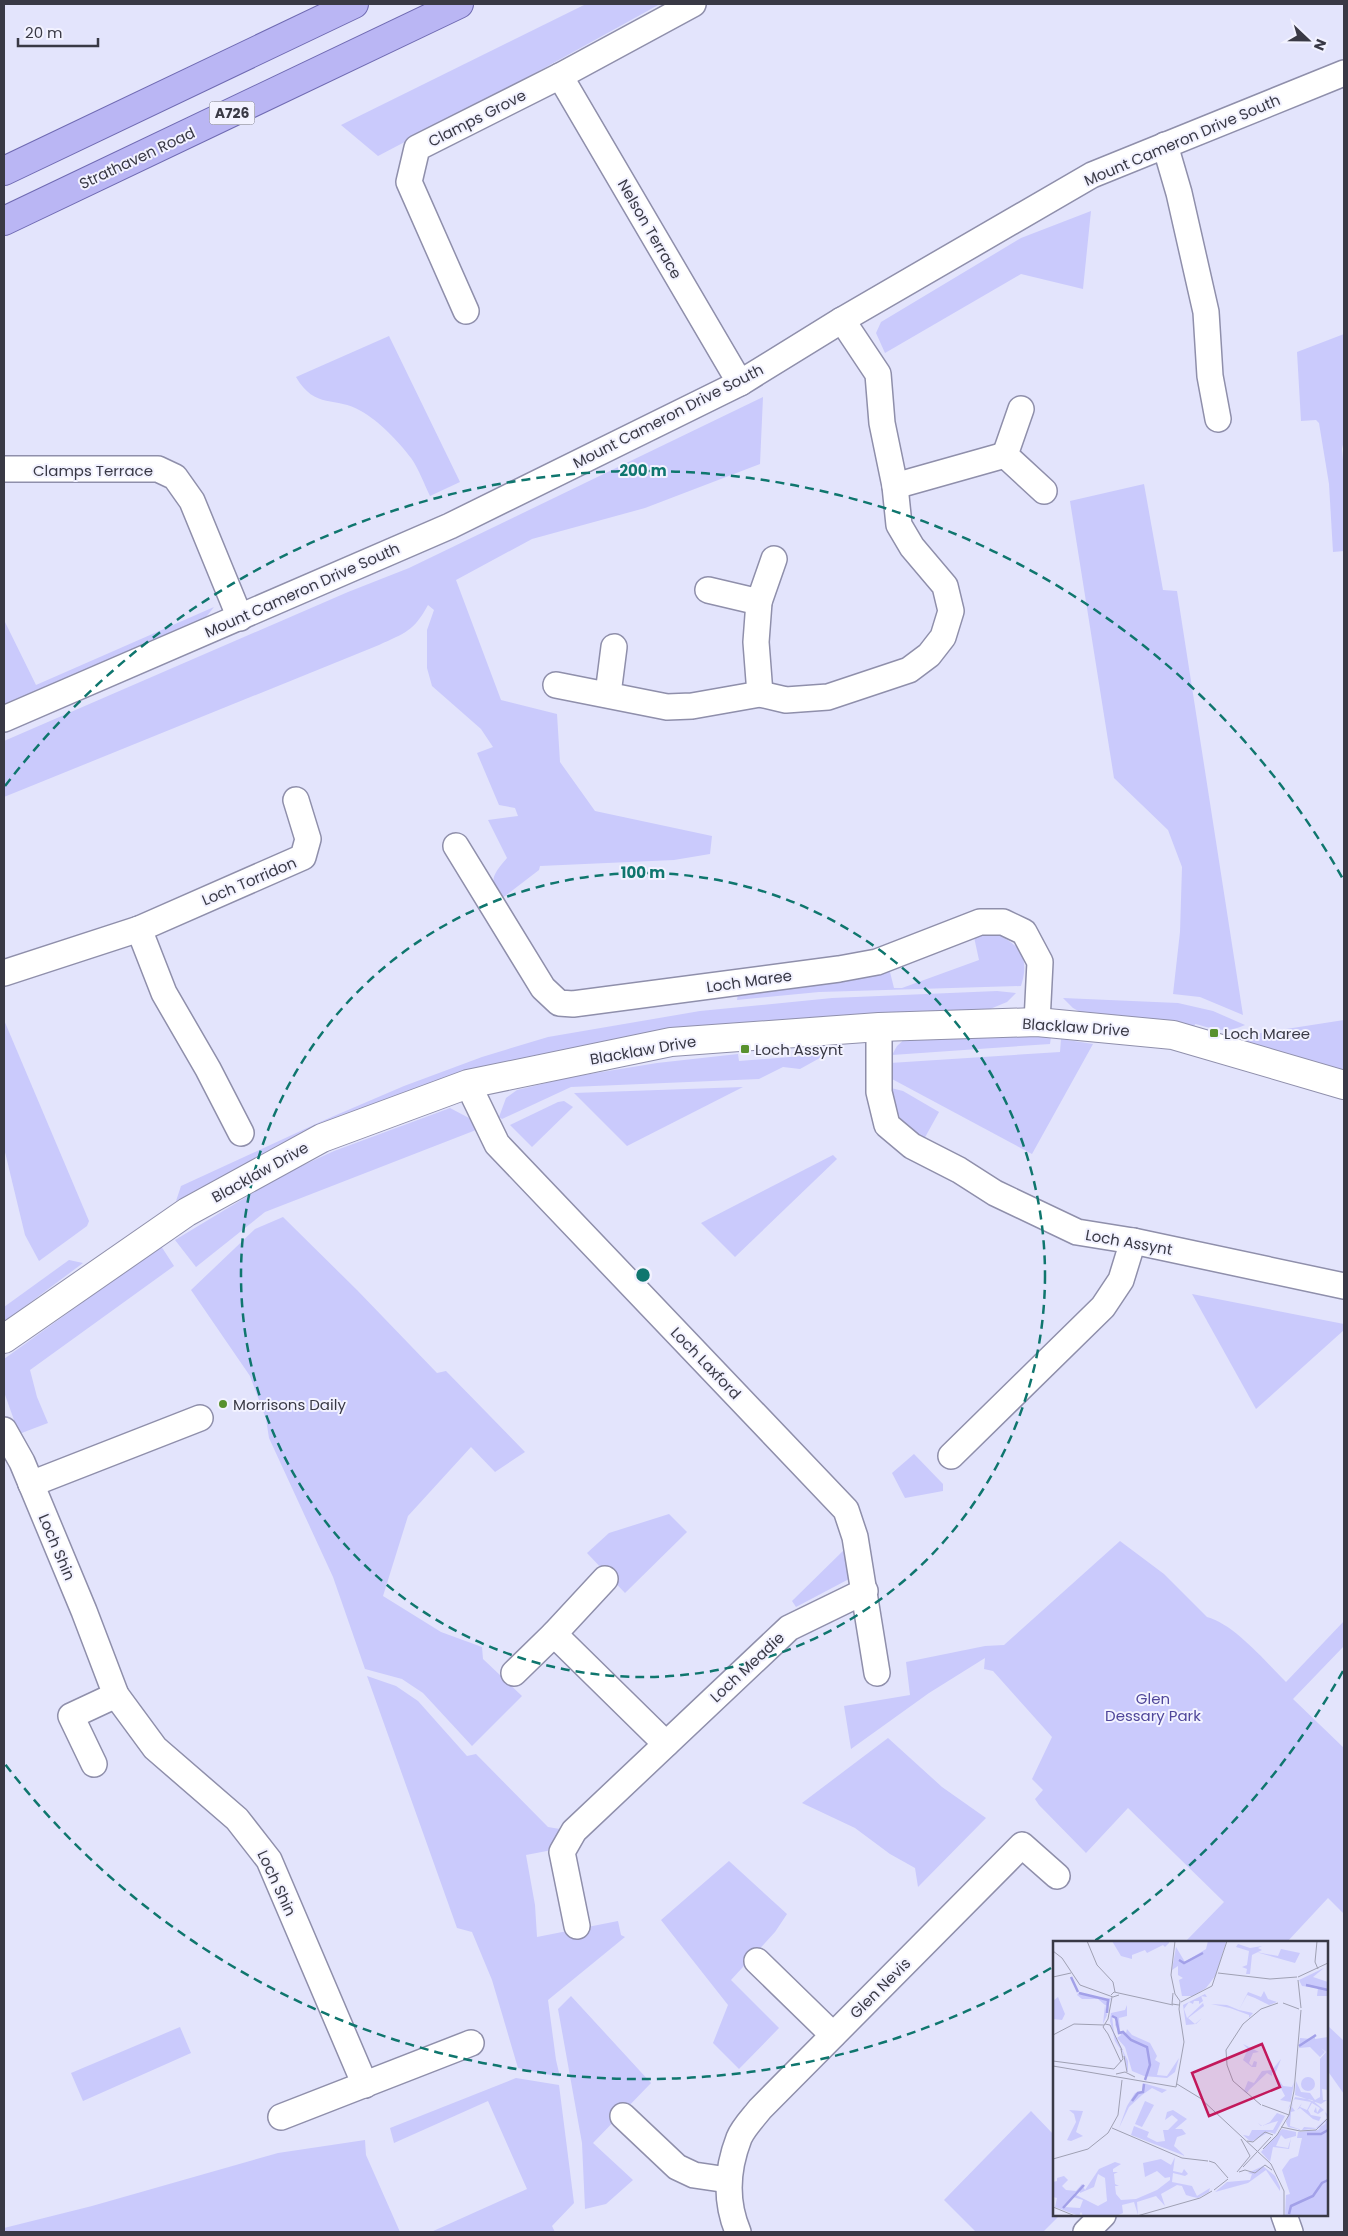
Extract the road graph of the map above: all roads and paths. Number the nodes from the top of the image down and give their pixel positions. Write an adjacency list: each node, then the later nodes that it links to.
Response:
1 (354, 4): 7 (main road)
2 (459, 4): 8 (main road, Strathaven Road / A726)
3 (693, 4): 5 (street)
4 (1344, 73): 6 (street, Mount Cameron Drive South)
5 (560, 76): 9 (street, Clamps Grove); 11 (street, Nelson Terrace)
6 (1165, 145): 10 (street, Mount Cameron Drive South); 13 (street)
7 (4, 170)
8 (4, 221)
9 (466, 311)
10 (842, 320): 11 (street, Mount Cameron Drive South); 16 (street)
11 (740, 383): 21 (street, Mount Cameron Drive South)
12 (1021, 409): 14 (street)
13 (1218, 419)
14 (1005, 455): 16 (street); 17 (street)
15 (4, 469): 21 (street, Clamps Terrace)
16 (895, 486): 25 (street)
17 (1044, 491)
18 (774, 559): 20 (street)
19 (708, 590): 20 (street)
20 (759, 602): 25 (street)
21 (240, 618): 26 (street, Mount Cameron Drive South)
22 (614, 647): 24 (street)
23 (556, 685): 24 (street)
24 (608, 694): 25 (street)
25 (760, 694)
26 (4, 719)
27 (296, 800): 29 (street, Loch Torridon)
28 (456, 846): 31 (street, Loch Maree)
29 (139, 928): 30 (street, Loch Torridon); 35 (street)
30 (4, 973)
31 (1037, 1022): 32 (street, Blacklaw Drive); 34 (street, Blacklaw Drive)
32 (879, 1027): 33 (street, Blacklaw Drive); 36 (street, Loch Assynt)
33 (468, 1084): 38 (street, Blacklaw Drive); 44 (street, Loch Laxford)
34 (1344, 1085)
35 (242, 1133)
36 (1133, 1241): 37 (street, Loch Assynt); 41 (street)
37 (1344, 1286)
38 (4, 1339)
39 (200, 1418): 42 (street)
40 (4, 1430): 42 (street, Loch Shin)
41 (951, 1456)
42 (31, 1484): 48 (street, Loch Shin)
43 (605, 1579): 45 (street)
44 (866, 1590): 47 (street, Loch Laxford); 49 (street, Loch Meadie)
45 (554, 1634): 46 (street); 49 (street)
46 (514, 1673)
47 (877, 1673)
48 (116, 1695): 50 (street); 56 (street, Loch Shin)
49 (666, 1744): 52 (street, Loch Meadie)
50 (94, 1764)
51 (1057, 1876): 54 (street, Glen Nevis)
52 (577, 1926)
53 (758, 1961): 54 (street)
54 (833, 2035): 59 (street, Glen Nevis)
55 (471, 2043): 56 (street)
56 (365, 2085): 58 (street)
57 (623, 2116): 59 (street)
58 (281, 2118)
59 (728, 2180): 62 (street, Glen Nevis)
60 (1102, 2216): 63 (street)
61 (1284, 2216): 64 (street)
62 (738, 2232)
63 (1086, 2232)
64 (1290, 2232)

